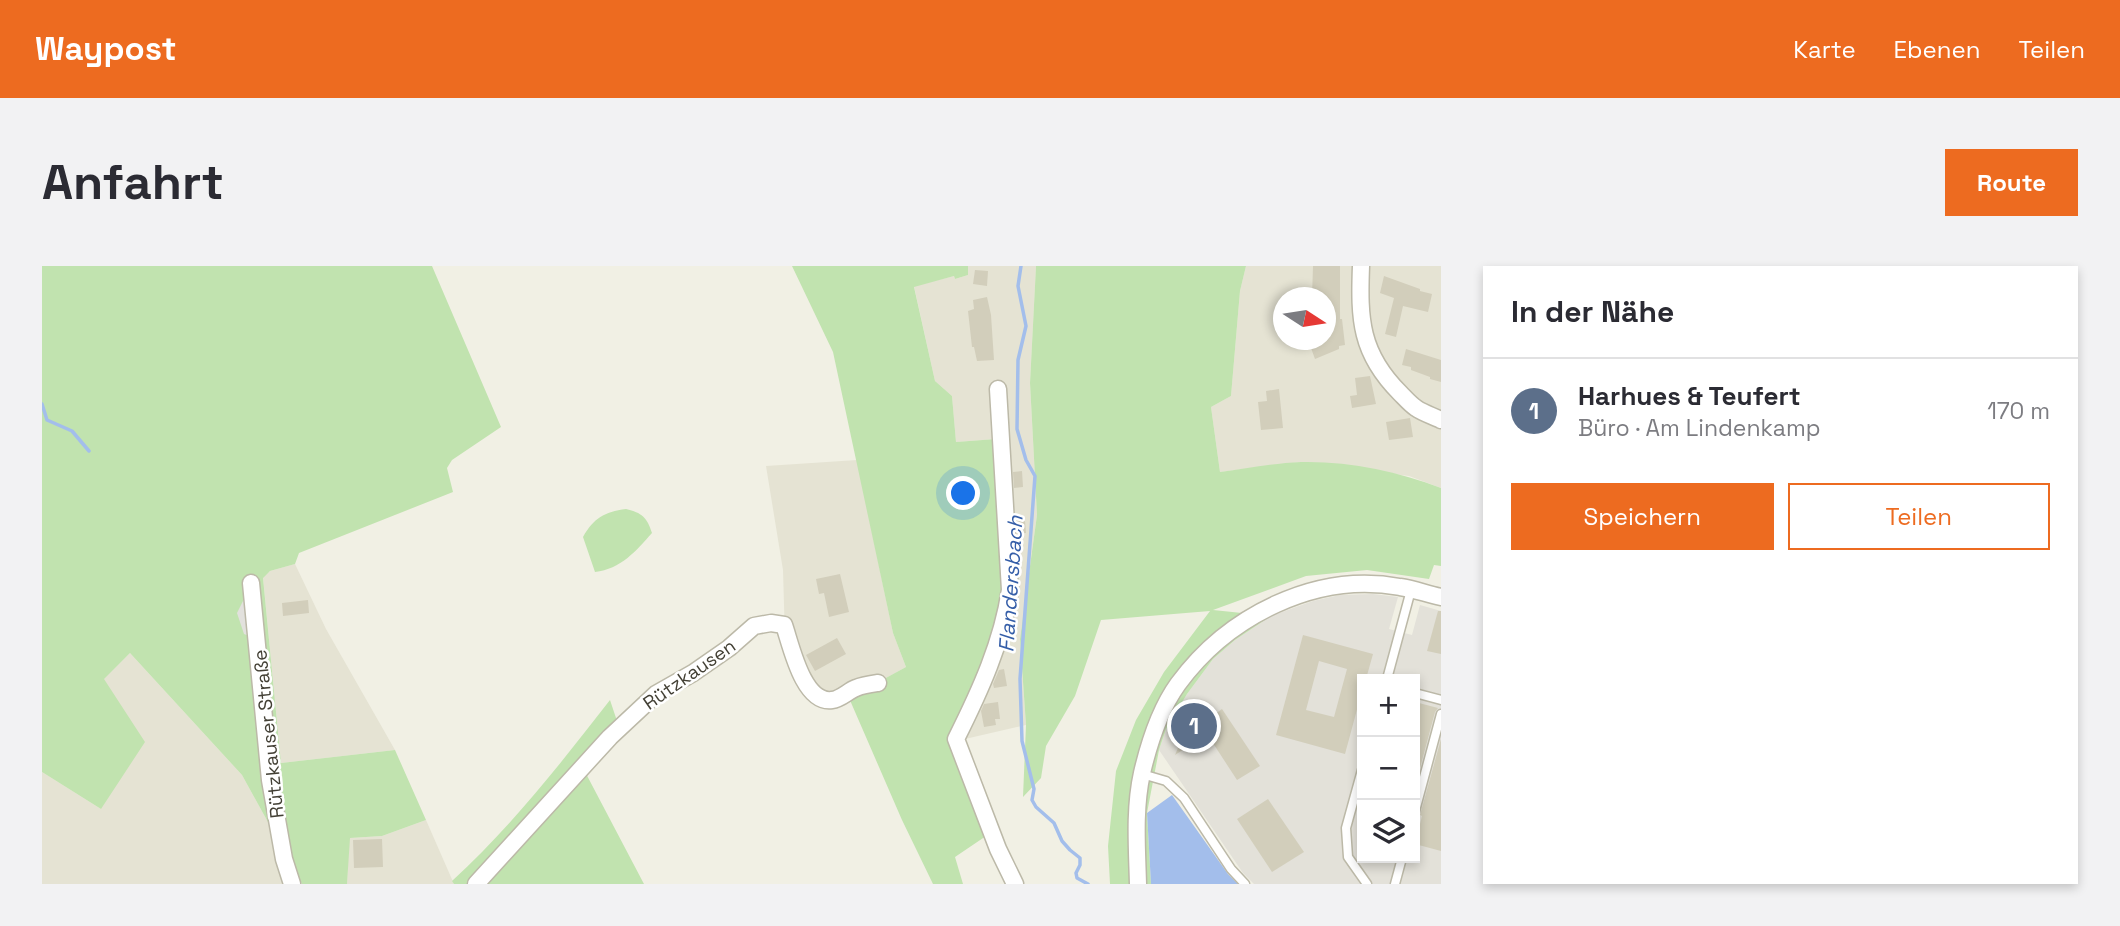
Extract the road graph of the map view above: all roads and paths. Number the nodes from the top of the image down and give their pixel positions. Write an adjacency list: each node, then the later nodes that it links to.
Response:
1 (1361, 266): 3 (street)
2 (998, 389): 18 (street)
3 (1441, 419)
4 (251, 583): 16 (street, Rützkauser Straße)
5 (1411, 590): 6 (street); 7 (lane); 12 (street)
6 (1441, 597)
7 (1388, 674)
8 (878, 683): 17 (street, Rützkausen)
9 (1420, 695): 10 (lane)
10 (1441, 701)
11 (1441, 713): 14 (lane)
12 (1142, 774): 19 (street); 20 (lane)
13 (1357, 788): 21 (lane)
14 (1418, 800)
15 (1401, 863): 22 (lane)
16 (292, 884)
17 (476, 884)
18 (1015, 884)
19 (1138, 884)
20 (1245, 884)
21 (1367, 884)
22 (1395, 884)

